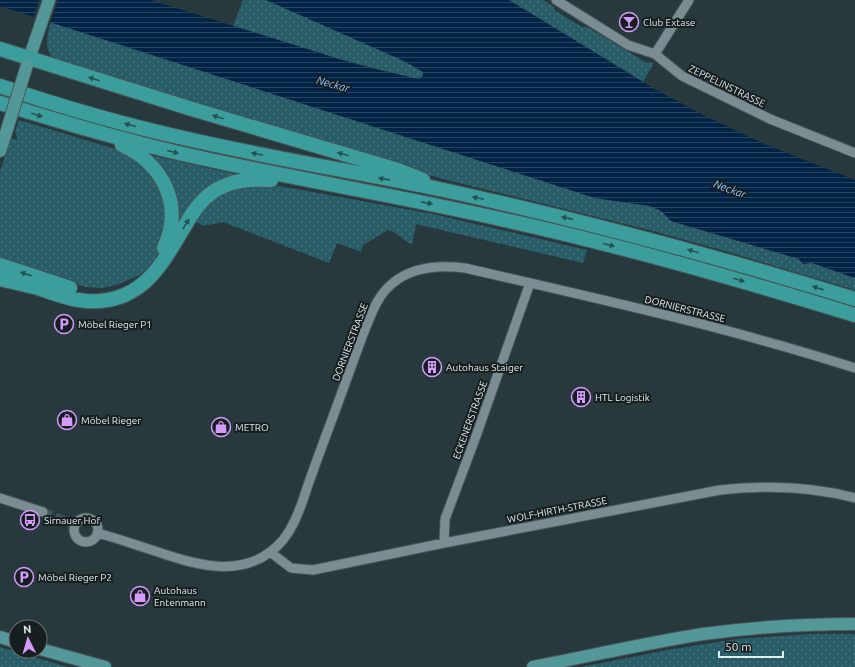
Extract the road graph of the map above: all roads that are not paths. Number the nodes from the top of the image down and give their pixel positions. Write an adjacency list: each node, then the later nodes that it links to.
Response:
1 (49, 0): 6 (main road)
2 (556, 0): 5 (street, ZEPPELINSTRASSE)
3 (689, 0): 5 (street)
4 (0, 48): 6 (highway)
5 (655, 54): 12 (street, ZEPPELINSTRASSE)
6 (29, 62): 10 (main road, bridge); 14 (highway, one-way to 6)
7 (0, 86): 14 (highway, one-way to 7)
8 (0, 103): 9 (highway, one-way to 9)
9 (95, 132): 13 (highway, one-way to 13); 15 (highway, one-way to 15)
10 (2, 140): 11 (main road)
11 (0, 151)
12 (855, 153)
13 (307, 180): 16 (highway, one-way to 13); 19 (highway, one-way to 19)
14 (450, 192): 18 (highway, one-way to 14)
15 (0, 265)
16 (0, 279)
17 (530, 283): 20 (street, DORNIERSTRASSE); 25 (street, ECKENERSTRASSE); 26 (street, DORNIERSTRASSE)
18 (855, 299)
19 (855, 316)
20 (855, 368)
21 (0, 498): 23 (street)
22 (855, 498): 25 (street, WOLF-HIRTH-STRASSE)
23 (43, 512)
24 (98, 532): 26 (street, DORNIERSTRASSE)
25 (444, 543): 26 (street, WOLF-HIRTH-STRASSE)
26 (270, 552)
27 (855, 624): 30 (main road)
28 (48, 651): 29 (main road)
29 (105, 667)
30 (533, 667)

